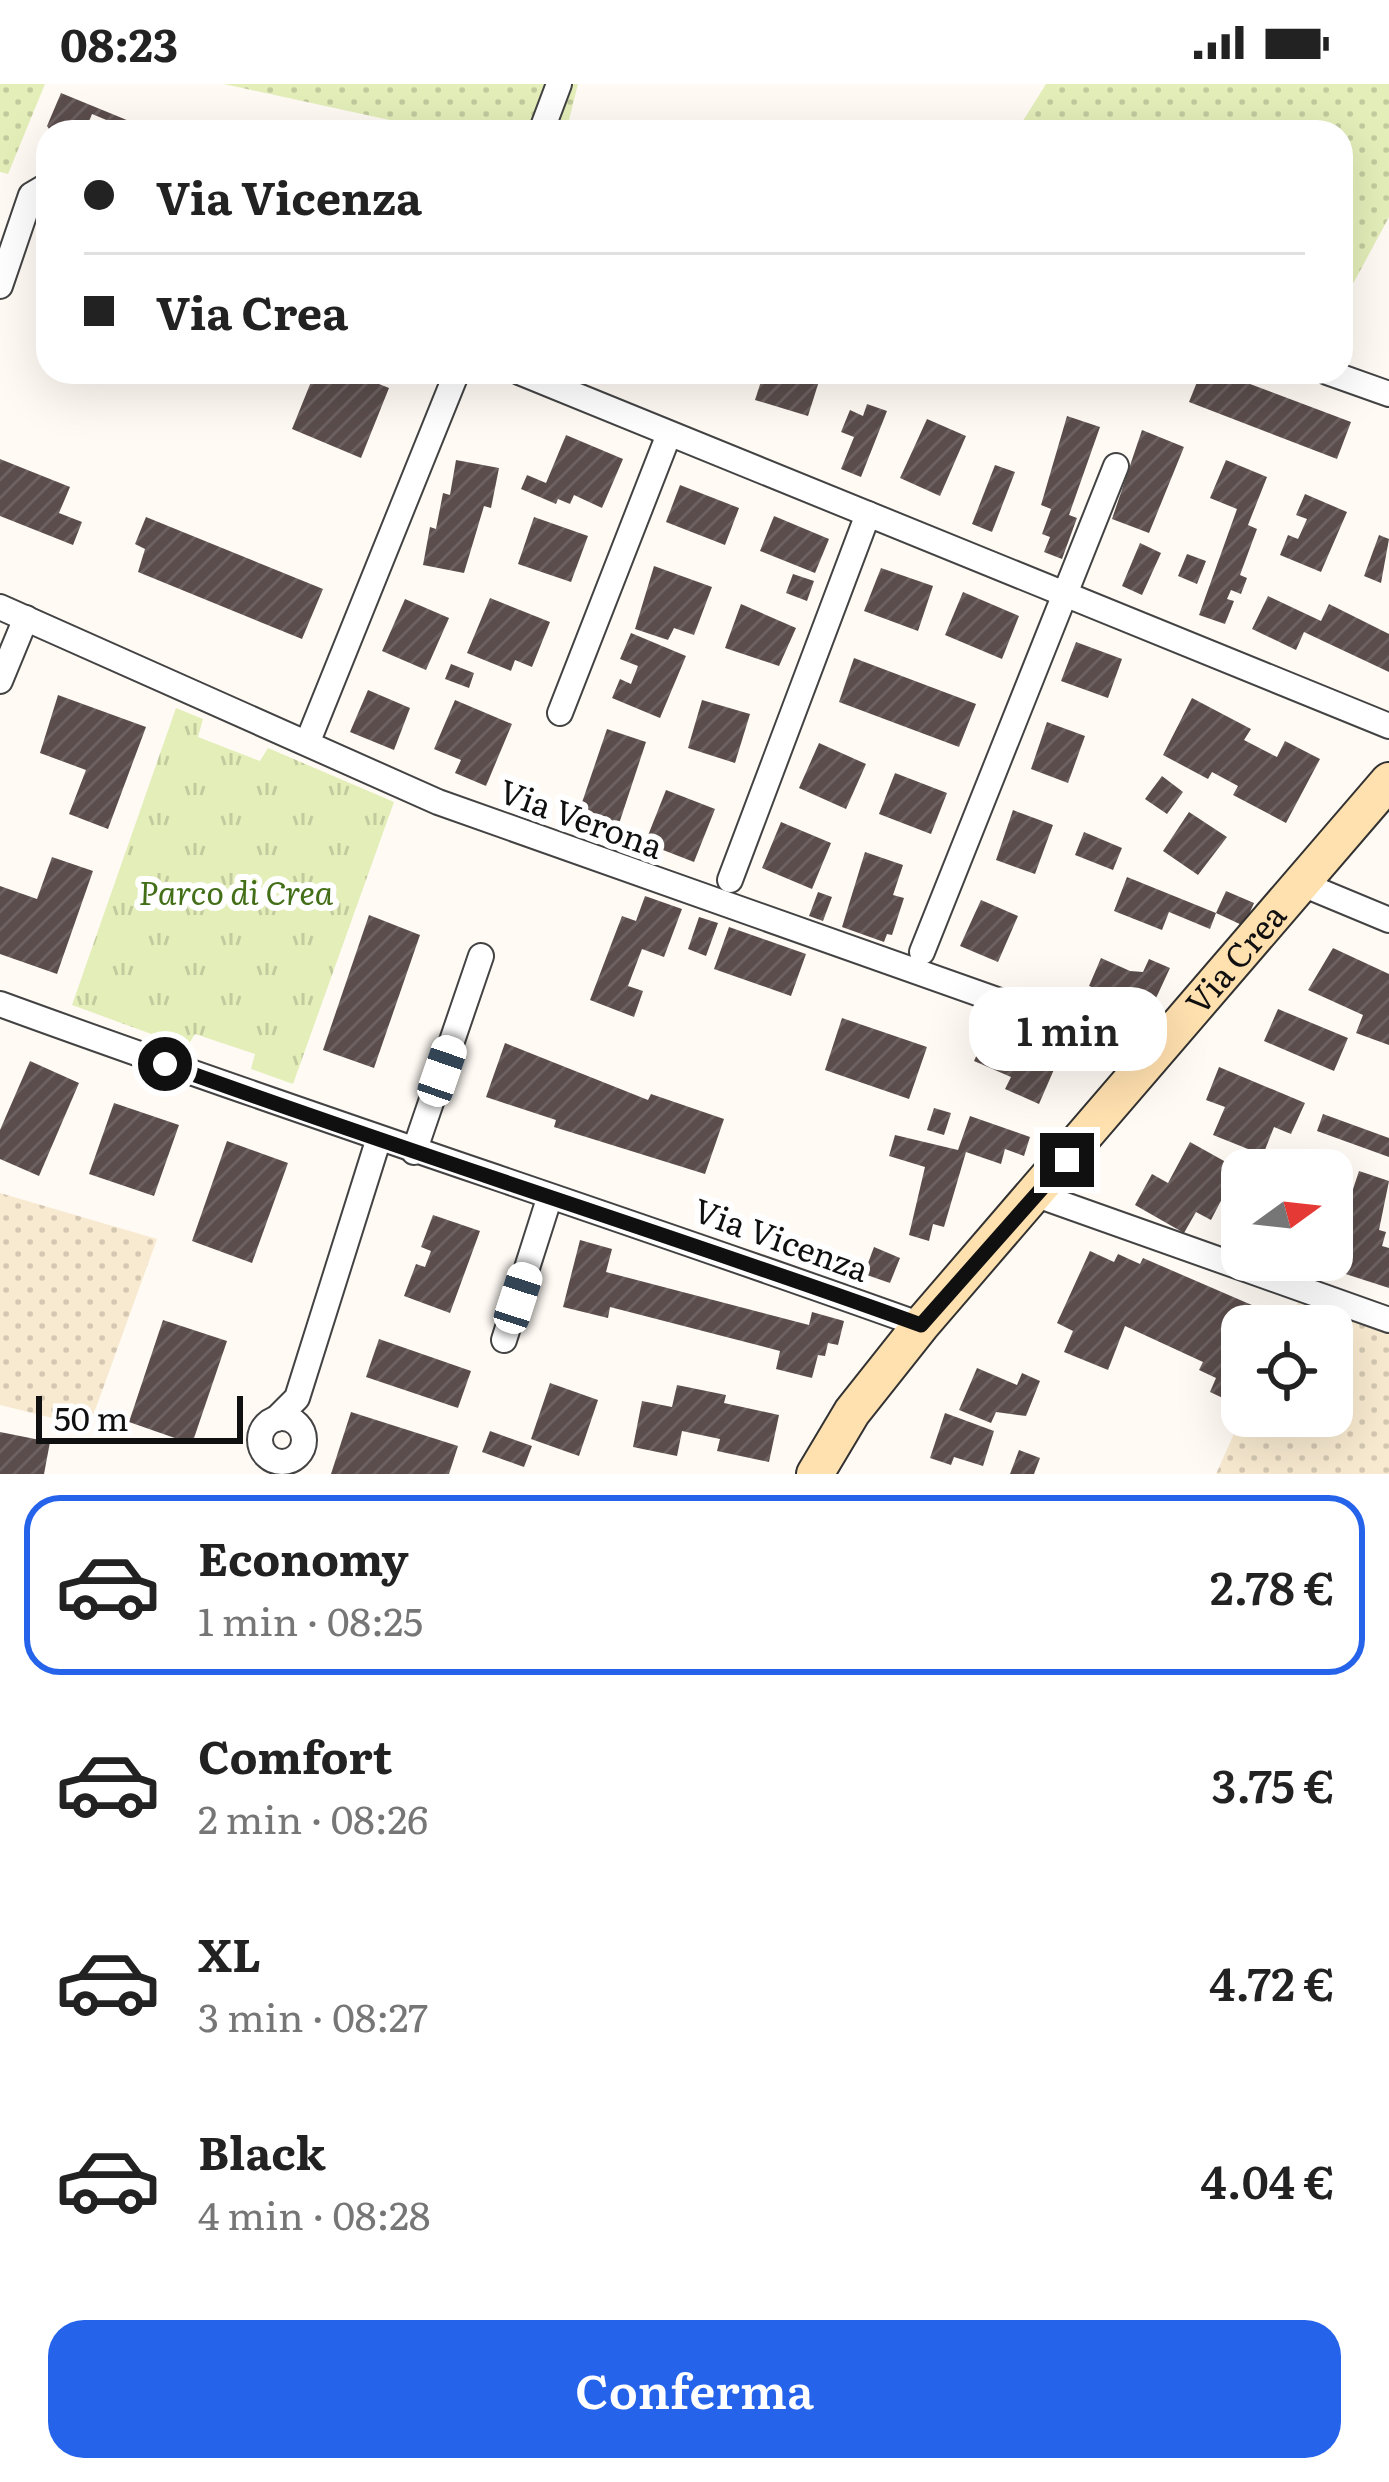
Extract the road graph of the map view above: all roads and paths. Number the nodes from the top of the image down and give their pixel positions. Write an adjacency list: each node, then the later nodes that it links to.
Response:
1 (559, 84): 2 (street)
2 (546, 120)
3 (36, 191): 4 (street)
4 (12, 212): 5 (street)
5 (0, 286)
6 (1353, 381): 9 (street)
7 (452, 384): 19 (street)
8 (548, 384): 10 (street)
9 (1389, 394)
10 (669, 434): 12 (street); 17 (street)
11 (1116, 466): 13 (street)
12 (868, 514): 13 (street); 21 (street)
13 (1062, 593): 18 (street); 24 (street)
14 (0, 607): 15 (street, Via Verona)
15 (26, 618): 16 (street); 19 (street, Via Verona)
16 (0, 681)
17 (560, 713)
18 (1389, 726)
19 (308, 741): 27 (street, Via Verona)
20 (1389, 781): 22 (street, Via Crea)
21 (730, 880)
22 (1300, 883): 23 (street); 27 (street, Via Crea)
23 (1389, 920)
24 (922, 952)
25 (481, 956): 29 (street)
26 (0, 1004): 28 (street, Via Vicenza)
27 (1155, 1056): 30 (street, Via Crea)
28 (378, 1141): 29 (street, Via Vicenza); 35 (street)
29 (414, 1152): 31 (street, Via Vicenza)
30 (1037, 1195): 32 (street); 33 (street, Via Crea)
31 (549, 1199): 33 (street, Via Vicenza); 34 (street)
32 (1389, 1320)
33 (921, 1325): 38 (street, Via Crea)
34 (504, 1340)
35 (297, 1397): 36 (street); 37 (street)
36 (276, 1419): 37 (street); 37 (street)
37 (302, 1430)
38 (815, 1474)

